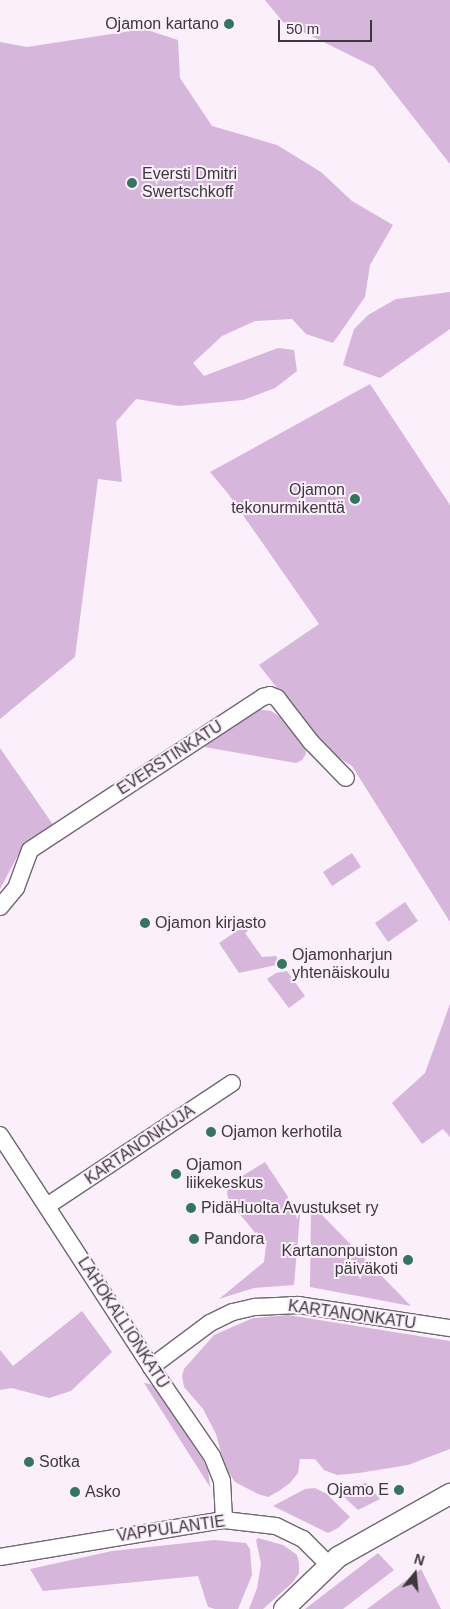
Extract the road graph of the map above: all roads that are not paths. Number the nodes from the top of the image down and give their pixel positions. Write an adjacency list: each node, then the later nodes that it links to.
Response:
1 (346, 778): 2 (street, EVERSTINKATU)
2 (0, 907)
3 (232, 1083): 5 (street, KARTANONKUJA)
4 (0, 1135): 5 (street, LAHOKALLIONKATU)
5 (47, 1206): 7 (street, LAHOKALLIONKATU)
6 (450, 1328): 7 (street, KARTANONKATU)
7 (151, 1367): 9 (street, LAHOKALLIONKATU)
8 (450, 1494): 11 (main road)
9 (224, 1520): 10 (street, VAPPULANTIE); 11 (street, VAPPULANTIE)
10 (0, 1557)
11 (329, 1565): 12 (main road)
12 (284, 1609)

